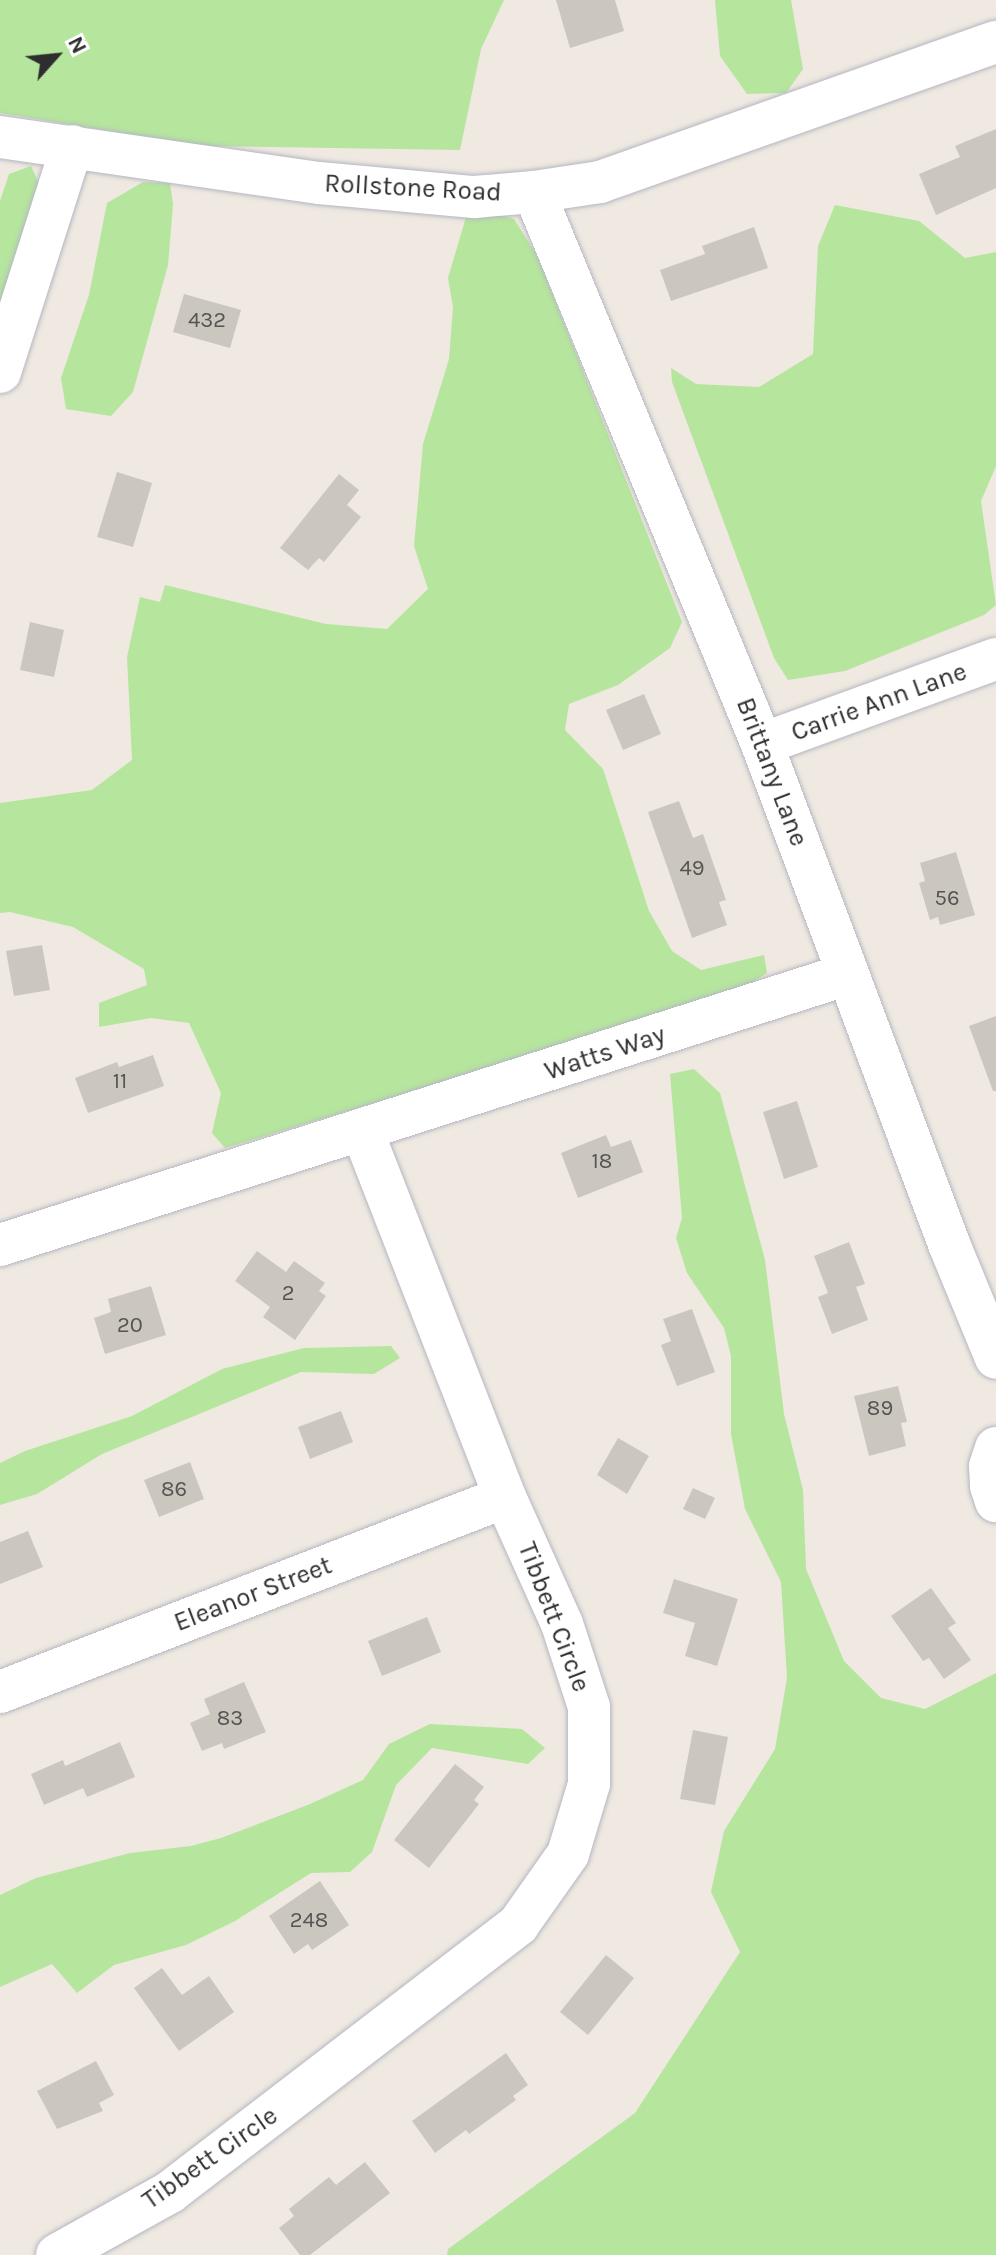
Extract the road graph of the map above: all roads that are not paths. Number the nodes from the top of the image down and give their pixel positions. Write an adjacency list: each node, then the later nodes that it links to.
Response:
1 (996, 42): 4 (street, Rollstone Road)
2 (0, 137): 3 (street, Rollstone Road)
3 (72, 146): 4 (street, Rollstone Road); 5 (street)
4 (534, 192): 7 (street, Brittany Lane)
5 (0, 372)
6 (996, 659): 7 (street, Carrie Ann Lane)
7 (762, 744): 8 (street, Brittany Lane)
8 (848, 974): 9 (street, Watts Way); 11 (street, Brittany Lane)
9 (362, 1131): 10 (street); 13 (street, Tibbett Circle)
10 (0, 1245)
11 (996, 1358)
12 (996, 1448): 14 (street)
13 (505, 1497): 15 (street, Eleanor Street); 16 (street, Tibbett Circle)
14 (996, 1501)
15 (0, 1692)
16 (57, 2255)

